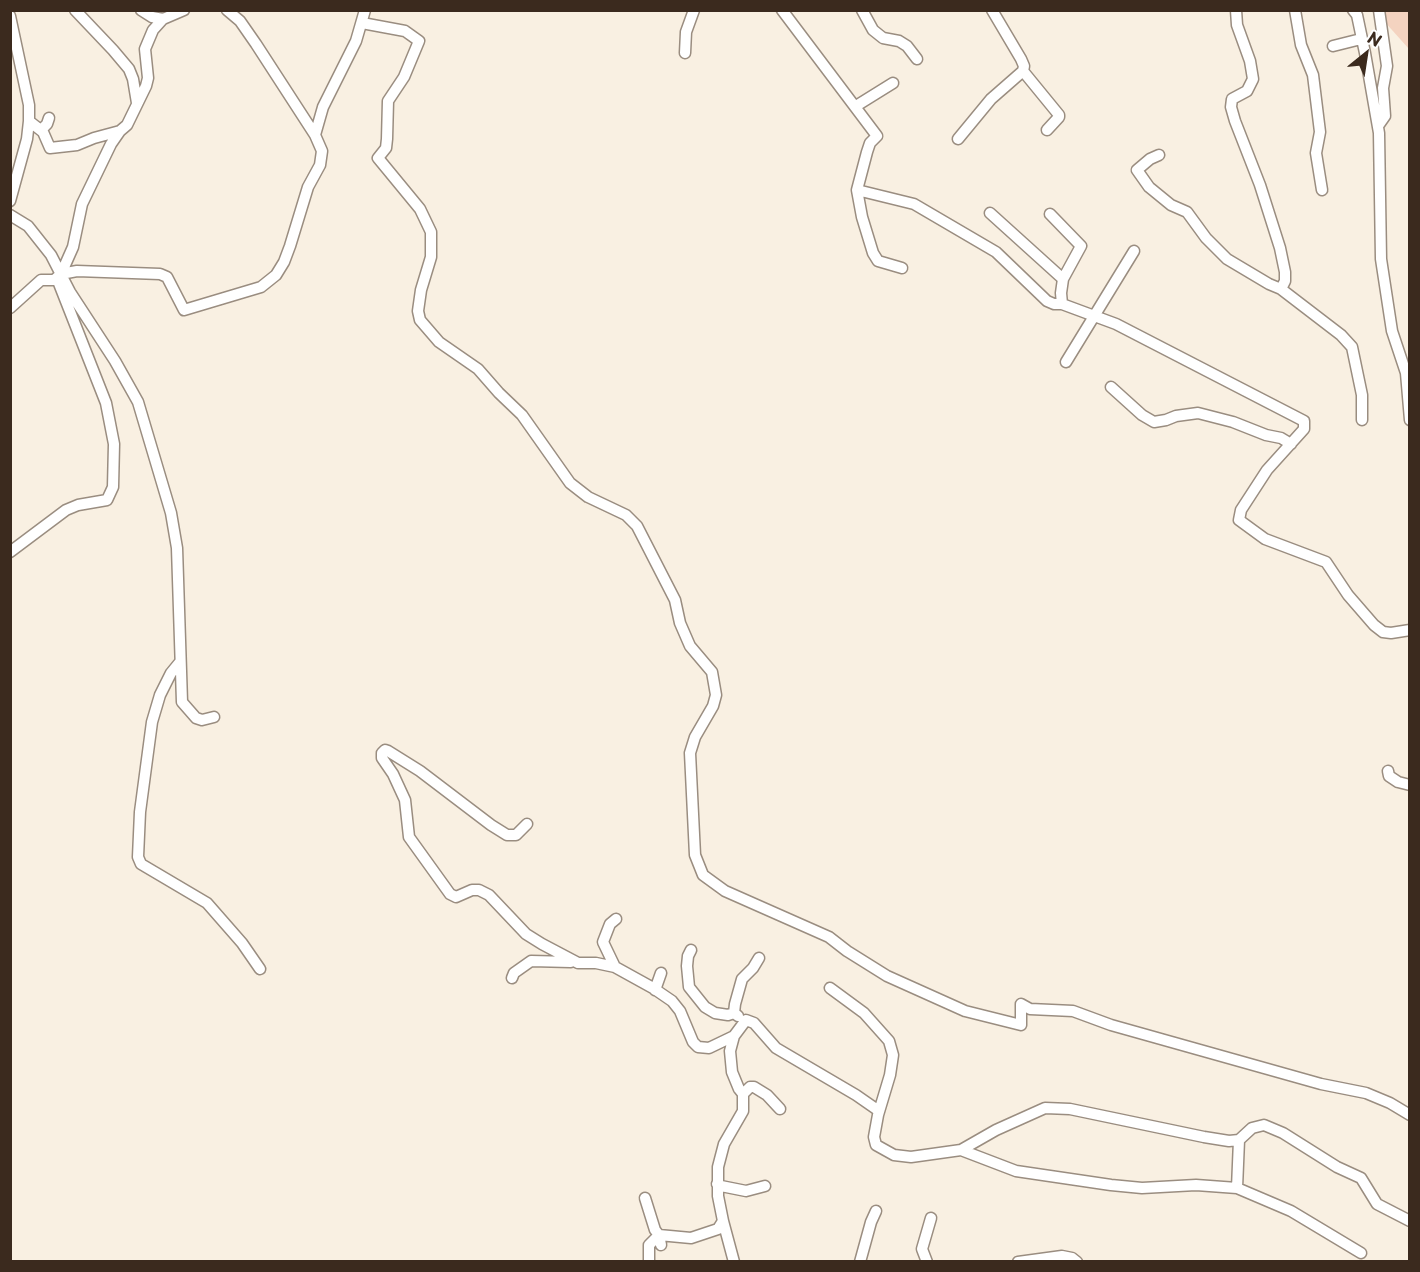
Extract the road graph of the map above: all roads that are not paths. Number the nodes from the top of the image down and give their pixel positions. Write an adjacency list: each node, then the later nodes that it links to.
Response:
1 (75, 10): 23 (street)
2 (141, 10): 15 (street)
3 (184, 10): 15 (street)
4 (227, 10): 31 (street)
5 (365, 10): 16 (street)
6 (694, 10): 19 (street)
7 (782, 10): 24 (street)
8 (862, 10): 20 (street)
9 (992, 10): 21 (street)
10 (1236, 10): 44 (street)
11 (1295, 10): 35 (street)
12 (1353, 10): 17 (street)
13 (1379, 10): 27 (street)
14 (10, 16): 26 (street)
15 (163, 19): 23 (street)
16 (362, 23): 31 (street); 77 (street)
17 (1361, 39): 18 (street); 27 (street)
18 (1333, 46)
19 (685, 53)
20 (917, 59)
21 (1023, 71): 29 (street); 32 (street)
22 (893, 83): 24 (street)
23 (136, 106): 30 (street)
24 (856, 106): 34 (street)
25 (49, 118): 28 (street)
26 (29, 121): 28 (street); 36 (street)
27 (1378, 126): 49 (street)
28 (41, 130): 30 (street)
29 (1047, 130)
30 (120, 131): 42 (street)
31 (315, 135): 42 (street)
32 (958, 139)
33 (1158, 155): 44 (street)
34 (857, 190): 41 (street); 45 (street)
35 (1322, 190)
36 (10, 201)
37 (990, 213): 43 (street)
38 (1050, 214): 43 (street)
39 (10, 215): 42 (street)
40 (1134, 251): 47 (street)
41 (902, 268)
42 (58, 276): 46 (street); 54 (street); 56 (street)
43 (1063, 279): 45 (street)
44 (1281, 289): 51 (street)
45 (1062, 304): 47 (street)
46 (10, 308)
47 (1095, 315): 48 (street); 53 (street)
48 (1066, 362)
49 (1407, 371): 52 (street)
50 (1111, 387): 53 (street)
51 (1362, 420)
52 (1410, 420)
53 (1291, 444): 55 (street)
54 (10, 552)
55 (1410, 630)
56 (180, 662): 57 (street); 66 (street)
57 (214, 717)
58 (1388, 771): 59 (street)
59 (1410, 785)
60 (527, 824): 64 (street)
61 (616, 919): 65 (street)
62 (691, 950): 71 (street)
63 (759, 958): 71 (street)
64 (578, 963): 65 (street); 68 (street)
65 (615, 967): 70 (street)
66 (260, 969)
67 (661, 973): 70 (street)
68 (512, 978)
69 (830, 987): 76 (street)
70 (655, 990): 73 (street)
71 (734, 1013): 72 (street)
72 (746, 1020): 73 (street); 76 (street)
73 (734, 1036): 74 (street)
74 (743, 1094): 75 (street); 80 (street)
75 (780, 1109)
76 (879, 1112): 79 (street)
77 (1410, 1115)
78 (1239, 1140): 79 (street); 82 (street); 87 (street)
79 (961, 1150): 82 (street)
80 (717, 1184): 81 (street); 86 (street)
81 (765, 1186)
82 (1237, 1188): 89 (street)
83 (645, 1198): 88 (street)
84 (876, 1211): 93 (street)
85 (931, 1218): 94 (street)
86 (723, 1221): 88 (street); 92 (street)
87 (1410, 1221)
88 (660, 1240): 91 (street)
89 (1362, 1253)
90 (1076, 1258): 95 (street)
91 (649, 1262)
92 (734, 1262)
93 (860, 1262)
94 (927, 1262)
95 (1018, 1262)

